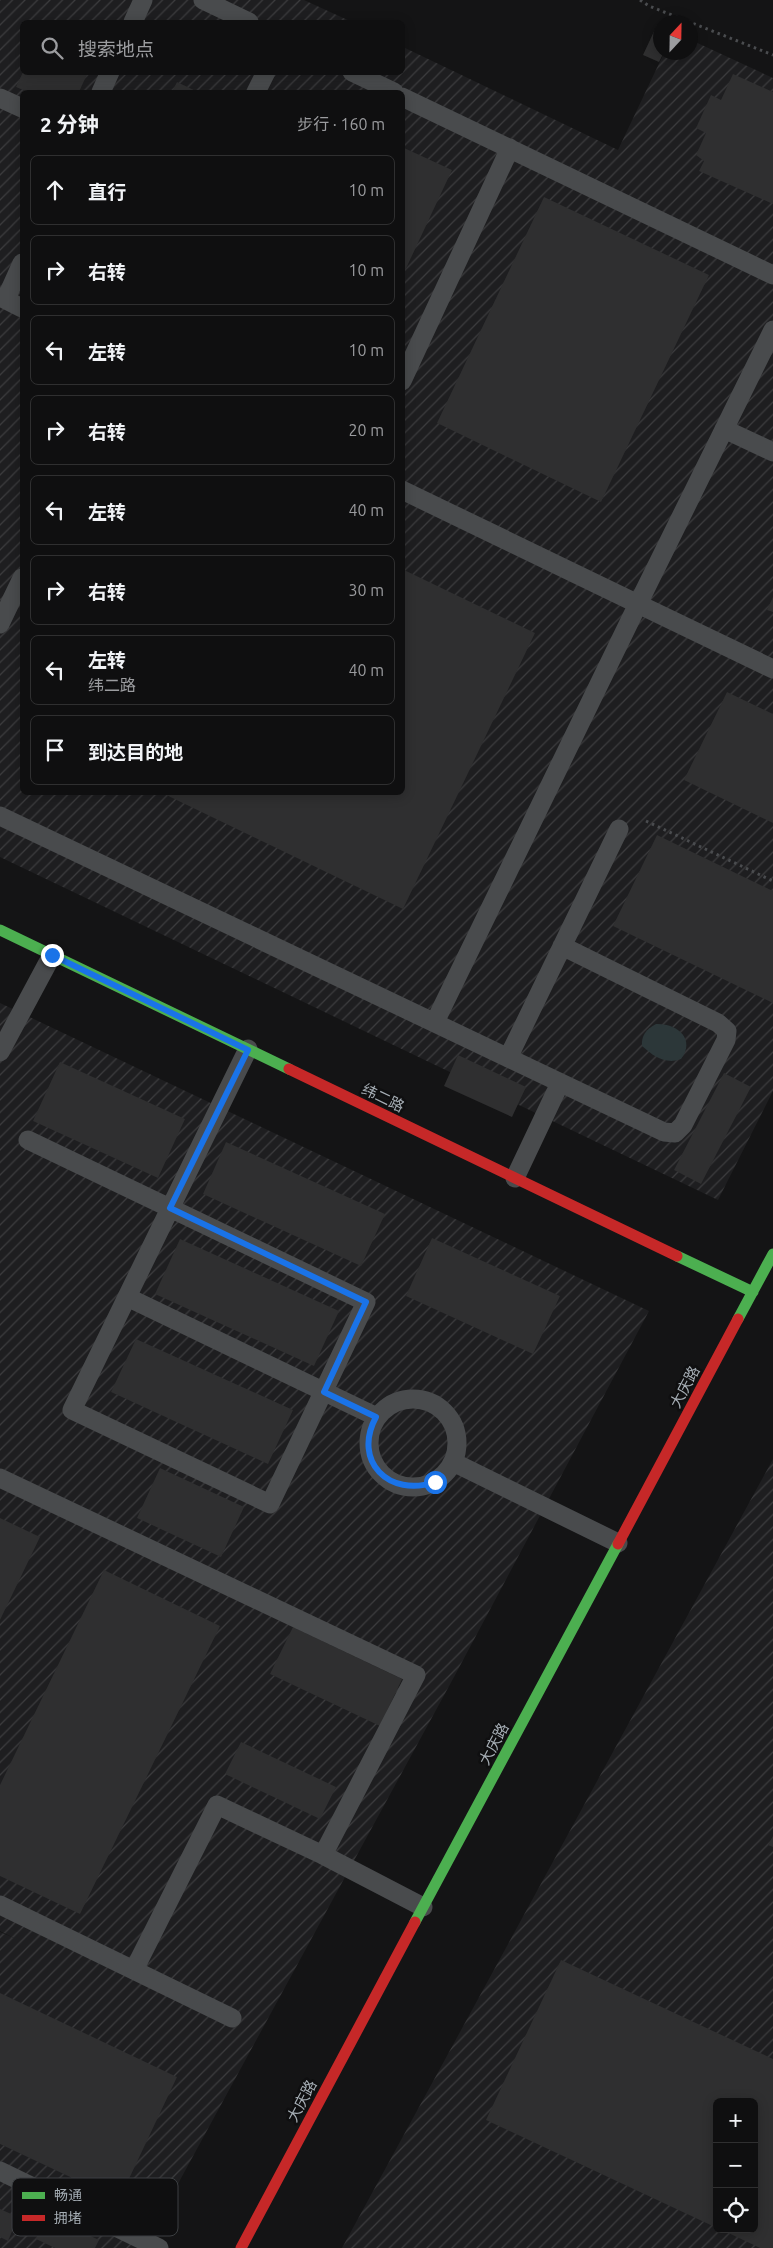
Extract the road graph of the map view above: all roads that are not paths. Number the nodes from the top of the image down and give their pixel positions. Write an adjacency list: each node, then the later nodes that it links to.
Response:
1 (143, 0): 3 (lane)
2 (202, 0): 4 (lane)
3 (134, 20)
4 (245, 20)
5 (109, 75): 8 (lane)
6 (264, 75): 9 (lane)
7 (358, 75): 10 (lane)
8 (102, 90)
9 (257, 90)
10 (390, 90)
11 (0, 98): 13 (lane)
12 (405, 98): 14 (lane)
13 (20, 107)
14 (510, 148): 16 (lane); 19 (lane)
15 (20, 269): 17 (lane)
16 (773, 275)
17 (9, 301)
18 (773, 330): 20 (lane)
19 (405, 376)
20 (724, 429): 21 (lane); 24 (lane)
21 (773, 452)
22 (405, 491): 24 (lane)
23 (20, 582): 25 (lane)
24 (638, 604): 26 (lane); 32 (lane)
25 (0, 624)
26 (773, 669)
27 (0, 816): 32 (lane)
28 (619, 829): 30 (lane)
29 (0, 930): 31 (street, 纬二路)
30 (562, 946): 35 (lane); 36 (lane)
31 (52, 955): 33 (street, 纬二路); 34 (lane)
32 (435, 1022): 35 (lane)
33 (248, 1050): 38 (street, 纬二路); 39 (lane)
34 (0, 1052)
35 (508, 1058): 36 (lane)
36 (560, 1082): 38 (lane)
37 (28, 1140): 39 (lane)
38 (515, 1178): 41 (street, 纬二路)
39 (170, 1208): 42 (lane); 43 (lane)
40 (773, 1254): 41 (street, 大庆路)
41 (752, 1292): 47 (street, 大庆路)
42 (127, 1297): 43 (lane); 43 (lane)
43 (324, 1392): 44 (lane)
44 (376, 1417): 45 (lane); 45 (lane)
45 (454, 1462): 47 (lane)
46 (0, 1478): 48 (lane)
47 (618, 1543): 50 (street, 大庆路)
48 (323, 1855): 50 (lane); 51 (lane)
49 (0, 1904): 51 (lane)
50 (423, 1907): 57 (street, 大庆路)
51 (134, 1970): 52 (lane)
52 (232, 2018)
53 (0, 2171): 54 (lane)
54 (14, 2178)
55 (134, 2236): 56 (lane)
56 (159, 2248)
57 (240, 2248)

